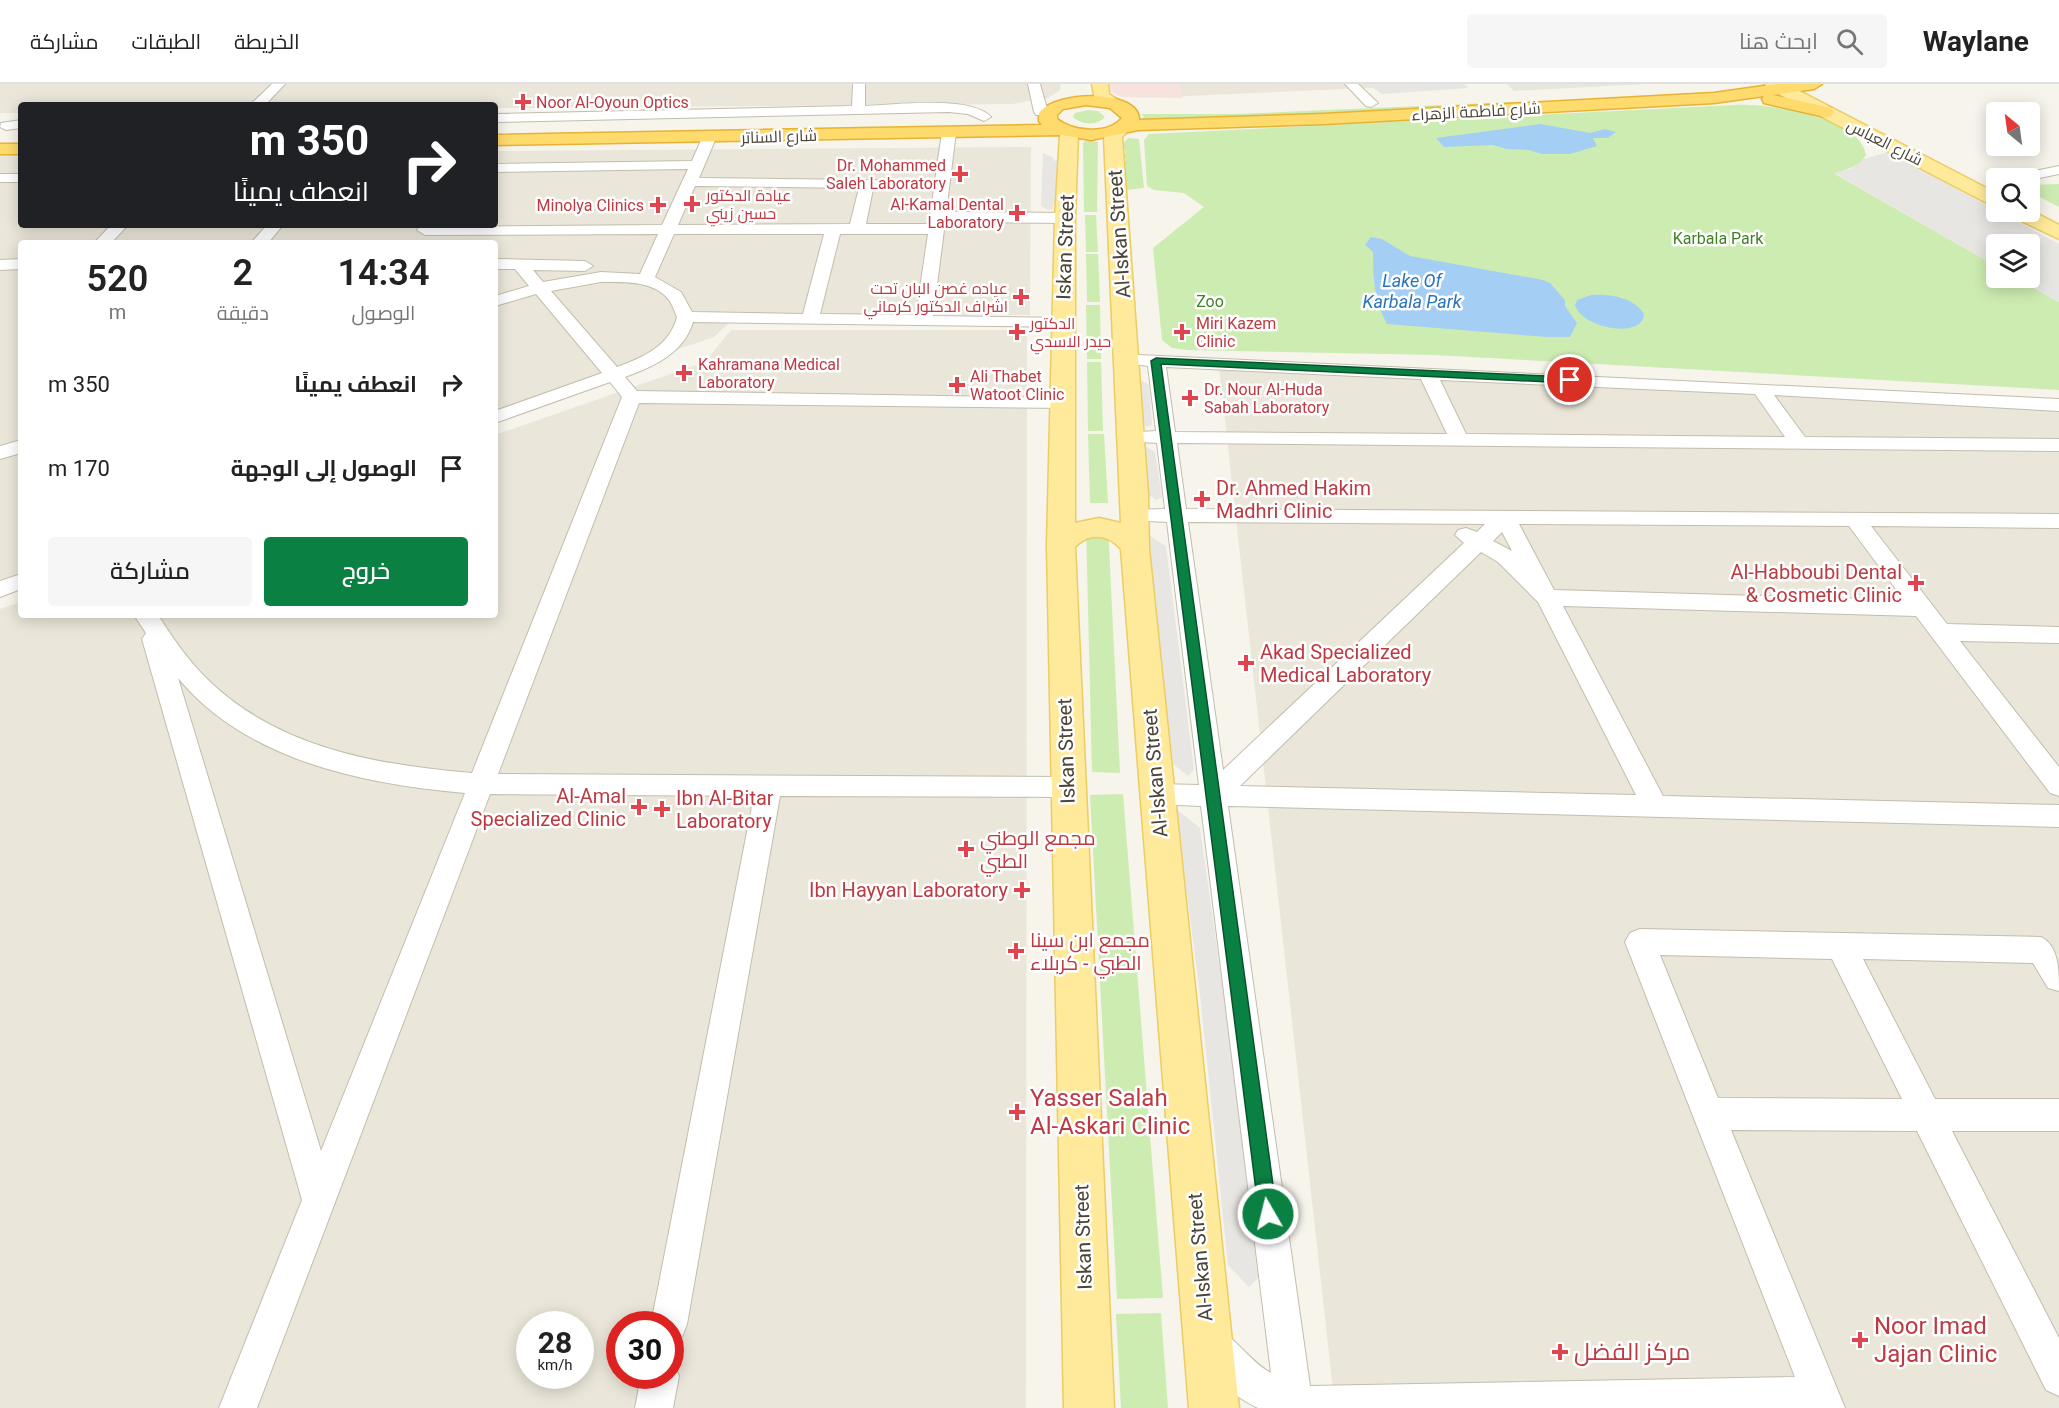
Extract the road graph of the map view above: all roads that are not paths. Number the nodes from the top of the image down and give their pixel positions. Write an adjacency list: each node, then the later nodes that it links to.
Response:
1 (279, 84): 11 (street)
2 (860, 84): 16 (street)
3 (1034, 84): 20 (street)
4 (1078, 84): 20 (main road)
5 (1100, 84): 14 (main road)
6 (1351, 84): 12 (street)
7 (1725, 84): 10 (highway, شارع فاطمة الزهراء)
8 (1794, 86): 9 (highway, شارع فاطمة الزهراء); 15 (main road, شارع العباس)
9 (1714, 98): 10 (highway, شارع فاطمة الزهراء); 15 (highway)
10 (1539, 101): 13 (highway, شارع فاطمة الزهراء)
11 (260, 102)
12 (1371, 103): 13 (highway, شارع فاطمة الزهراء); 14 (highway, شارع فاطمة الزهراء)
13 (1511, 103): 24 (highway, شارع فاطمة الزهراء)
14 (1115, 104): 20 (highway, شارع فاطمة الزهراء); 24 (highway)
15 (1836, 106): 37 (main road, شارع العباس)
16 (858, 110): 17 (street); 19 (street)
17 (984, 117): 20 (highway, شارع السناتر); 21 (highway, شارع السناتر)
18 (498, 118): 19 (street)
19 (755, 118): 22 (highway, شارع السناتر); 23 (highway, شارع السناتر)
20 (1059, 123): 24 (highway, شارع فاطمة الزهراء); 25 (highway, شارع السناتر); 42 (main road, Iskan Street)
21 (879, 127): 23 (highway, شارع السناتر); 25 (highway, شارع السناتر)
22 (498, 128)
23 (834, 128): 26 (highway, شارع السناتر)
24 (1124, 130): 65 (main road, Al-Iskan Street)
25 (949, 132): 39 (street)
26 (709, 138): 27 (highway, شارع السناتر); 30 (street)
27 (498, 140)
28 (0, 149): 29 (highway)
29 (18, 149)
30 (697, 165): 31 (street); 36 (street)
31 (498, 168)
32 (2059, 170): 33 (street)
33 (2040, 174)
34 (0, 178): 35 (street)
35 (18, 178)
36 (689, 182): 38 (street); 47 (street)
37 (1986, 183)
38 (867, 184): 39 (street); 49 (street)
39 (942, 185): 44 (street)
40 (2040, 207): 41 (main road)
41 (2059, 217)
42 (1065, 218): 44 (street); 64 (main road, Iskan Street)
43 (2038, 222): 51 (main road)
44 (937, 223): 49 (street); 63 (street)
45 (117, 228): 52 (street)
46 (272, 228): 53 (street)
47 (668, 229): 48 (street); 50 (street); 58 (street)
48 (833, 229): 49 (street); 62 (street)
49 (857, 229)
50 (423, 232)
51 (2059, 233)
52 (105, 240)
53 (262, 240)
54 (18, 264): 56 (street)
55 (498, 264): 57 (street)
56 (0, 265)
57 (520, 265): 58 (street); 59 (street)
58 (648, 274): 59 (street); 61 (street)
59 (539, 287): 60 (street); 68 (street)
60 (498, 300)
61 (686, 317): 62 (street); 68 (street)
62 (810, 319): 63 (street)
63 (924, 320): 64 (street)
64 (1063, 323): 71 (main road, Iskan Street)
65 (1127, 360): 66 (street); 74 (main road, Al-Iskan Street)
66 (1156, 361): 67 (street); 75 (street)
67 (1428, 373): 69 (street); 76 (street)
68 (614, 375): 70 (street); 73 (street)
69 (1760, 389): 72 (street); 77 (street)
70 (632, 397): 71 (street); 99 (street)
71 (1062, 404): 81 (main road, Iskan Street)
72 (2059, 405)
73 (498, 416)
74 (1132, 437): 75 (street); 82 (main road, Al-Iskan Street)
75 (1166, 437): 76 (street); 83 (street)
76 (1459, 440): 77 (street)
77 (1799, 442): 78 (street)
78 (2059, 445)
79 (18, 447): 80 (street)
80 (0, 453)
81 (1062, 493): 82 (main road); 89 (main road, Iskan Street)
82 (1136, 505): 83 (street); 90 (main road, Al-Iskan Street)
83 (1176, 514): 84 (street); 104 (street)
84 (1407, 516): 85 (street); 88 (street)
85 (1505, 517): 86 (street); 88 (street); 93 (street)
86 (1855, 520): 87 (street); 94 (street)
87 (2059, 521)
88 (1480, 541): 93 (street); 104 (street)
89 (1060, 545): 90 (main road); 102 (main road, Iskan Street)
90 (1135, 549): 103 (main road, Al-Iskan Street)
91 (18, 582): 92 (street)
92 (0, 589)
93 (1547, 598): 94 (street); 105 (street)
94 (1923, 608): 97 (street)
95 (148, 618): 112 (street)
96 (149, 618): 99 (street)
97 (1941, 632): 98 (street); 101 (street)
98 (2059, 635)
99 (481, 784): 100 (street); 112 (street)
100 (769, 786): 102 (street); 113 (street)
101 (2059, 786)
102 (1067, 787): 123 (main road, Iskan Street)
103 (1156, 794): 104 (street); 114 (main road, Al-Iskan Street)
104 (1212, 796): 105 (street); 120 (street)
105 (1655, 806): 106 (street)
106 (2059, 816)
107 (1841, 946): 108 (street); 109 (street); 110 (street)
108 (2059, 978)
109 (1707, 1114): 110 (street); 118 (street)
110 (1926, 1115): 111 (street); 115 (street)
111 (2059, 1115)
112 (319, 1200): 121 (street)
113 (671, 1311)
114 (1208, 1336): 120 (street); 124 (main road, Al-Iskan Street)
115 (2059, 1377)
116 (658, 1389): 122 (street)
117 (1727, 1402): 118 (street); 119 (street)
118 (1824, 1402)
119 (1573, 1403): 120 (street)
120 (1294, 1405)
121 (238, 1408)
122 (654, 1408)
123 (1089, 1408)
124 (1214, 1408)

